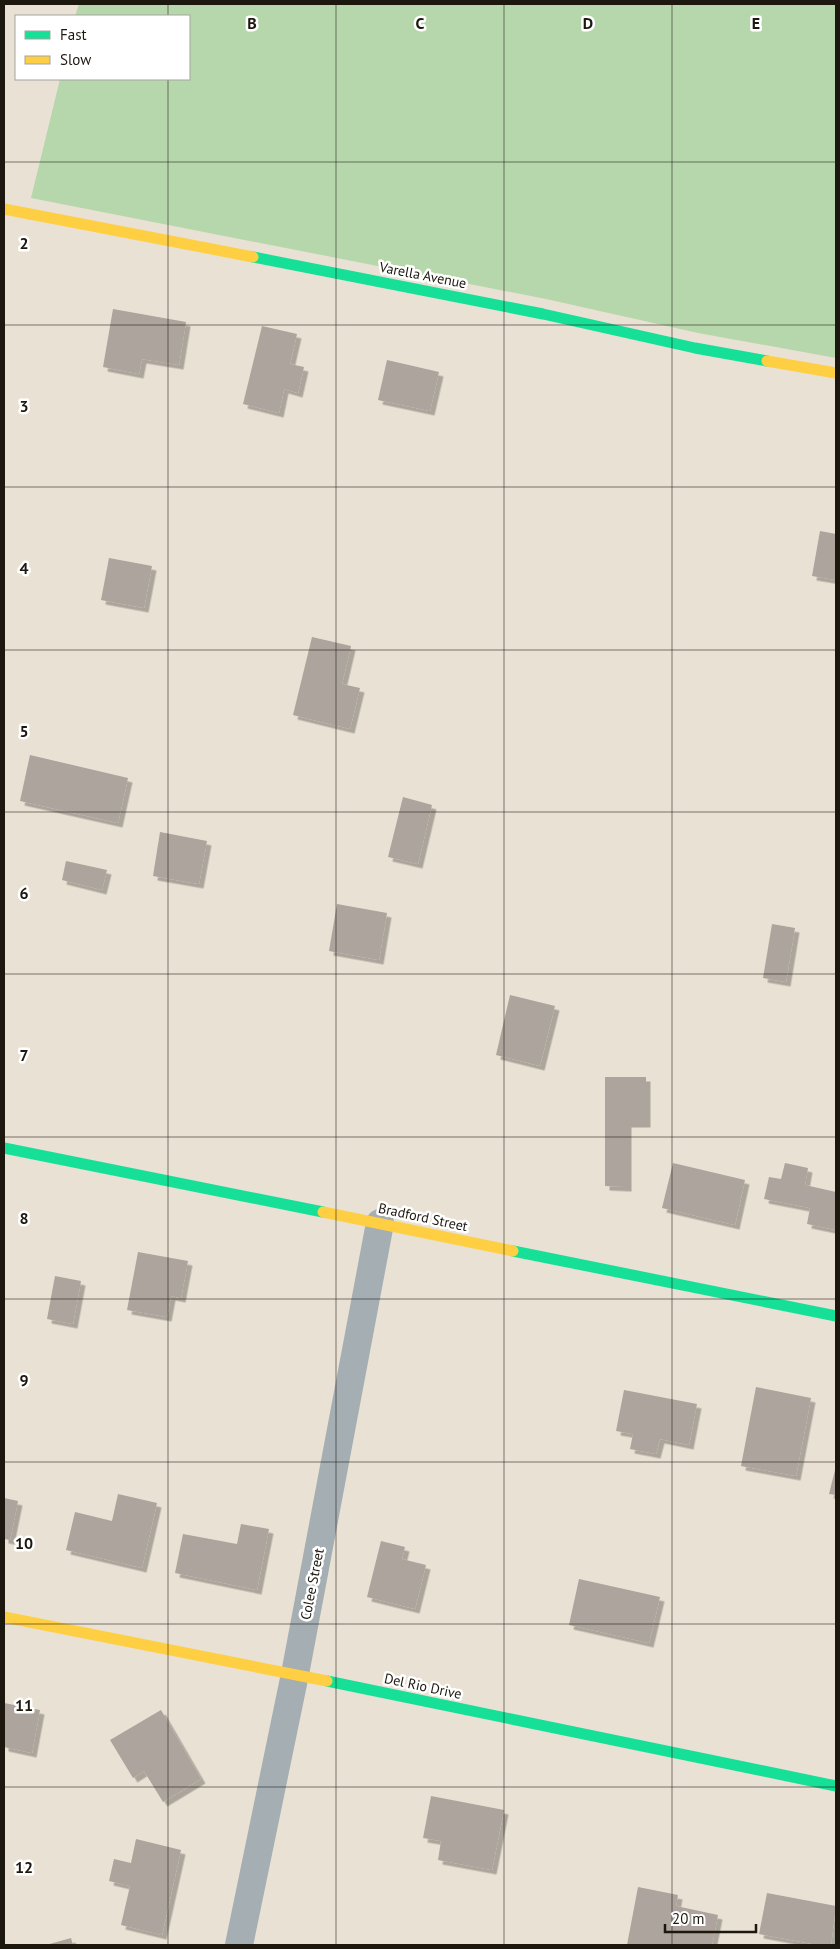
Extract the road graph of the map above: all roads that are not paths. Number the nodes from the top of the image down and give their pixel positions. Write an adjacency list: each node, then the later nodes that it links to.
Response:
1 (4, 209): 2 (street, Varella Avenue)
2 (836, 373)
3 (4, 1148): 4 (street, Bradford Street)
4 (380, 1223): 5 (street, Bradford Street); 7 (street, Colee Street)
5 (836, 1316)
6 (4, 1617): 7 (street, Del Rio Drive)
7 (295, 1674): 8 (street, Del Rio Drive); 9 (street, Colee Street)
8 (836, 1786)
9 (239, 1945)

